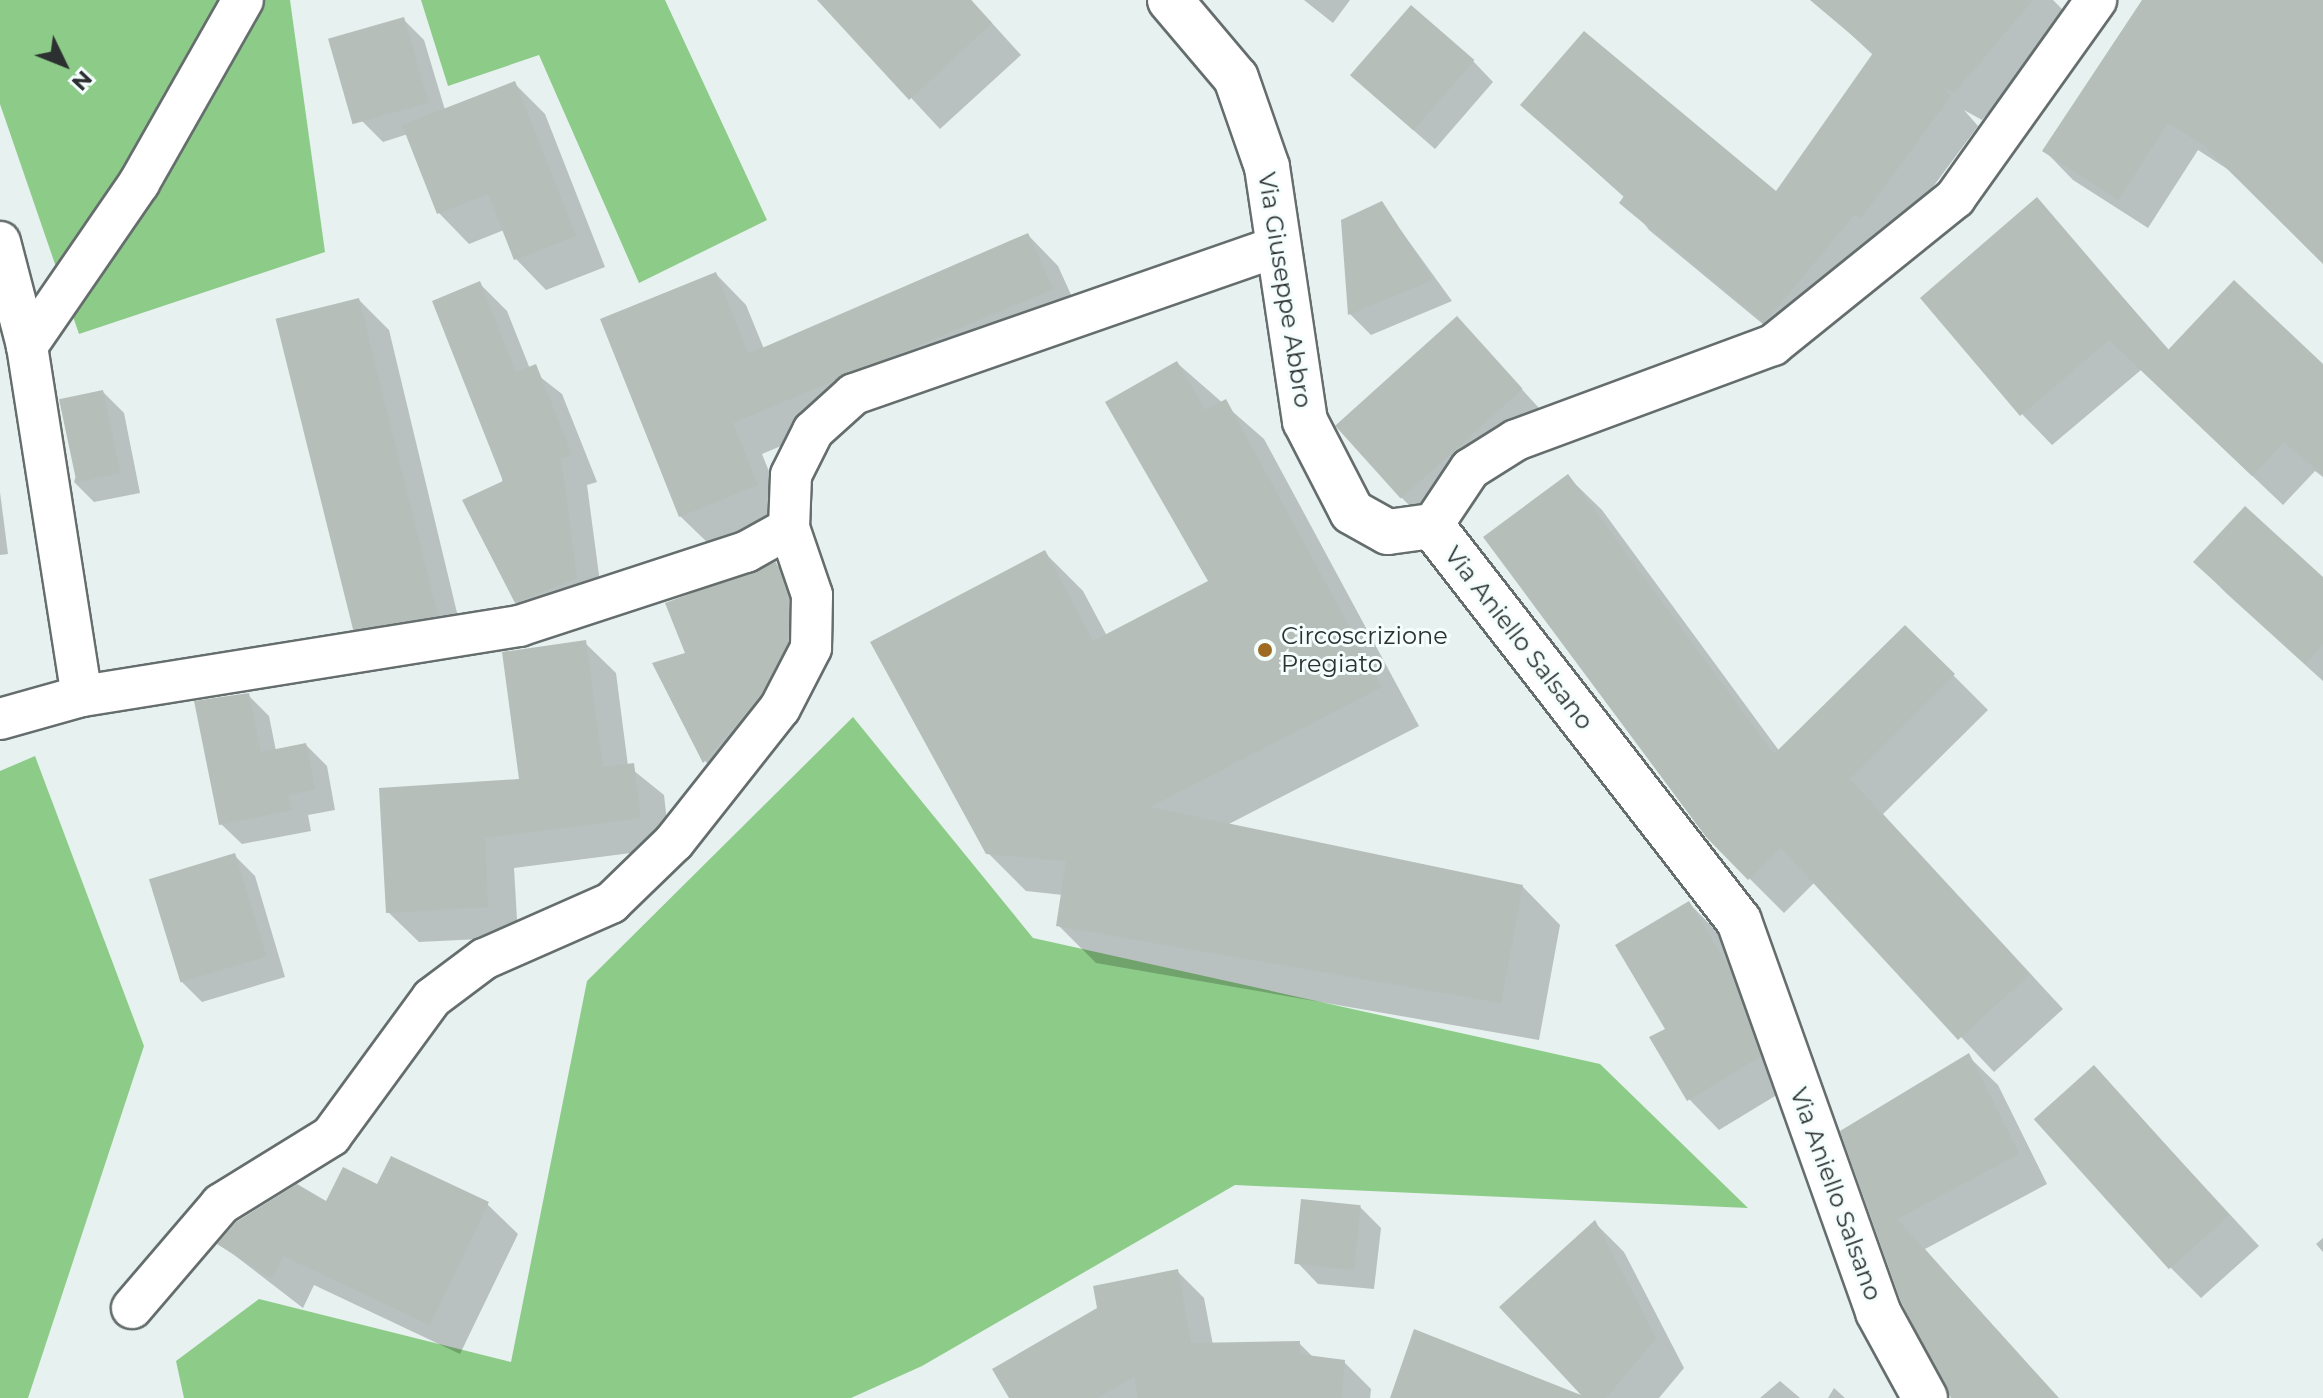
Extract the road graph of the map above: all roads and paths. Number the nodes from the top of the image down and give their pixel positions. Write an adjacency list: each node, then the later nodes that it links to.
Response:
1 (243, 0): 6 (street)
2 (1170, 0): 5 (street, Via Giuseppe Abbro)
3 (2096, 0): 7 (street, Via Aniello Salsano)
4 (0, 242): 6 (street)
5 (1276, 247): 7 (street, Via Giuseppe Abbro); 8 (street)
6 (27, 346): 9 (street)
7 (1432, 526): 12 (street, Via Aniello Salsano)
8 (789, 528): 9 (street); 11 (street)
9 (82, 696): 10 (street)
10 (0, 719)
11 (132, 1308)
12 (1925, 1398)

